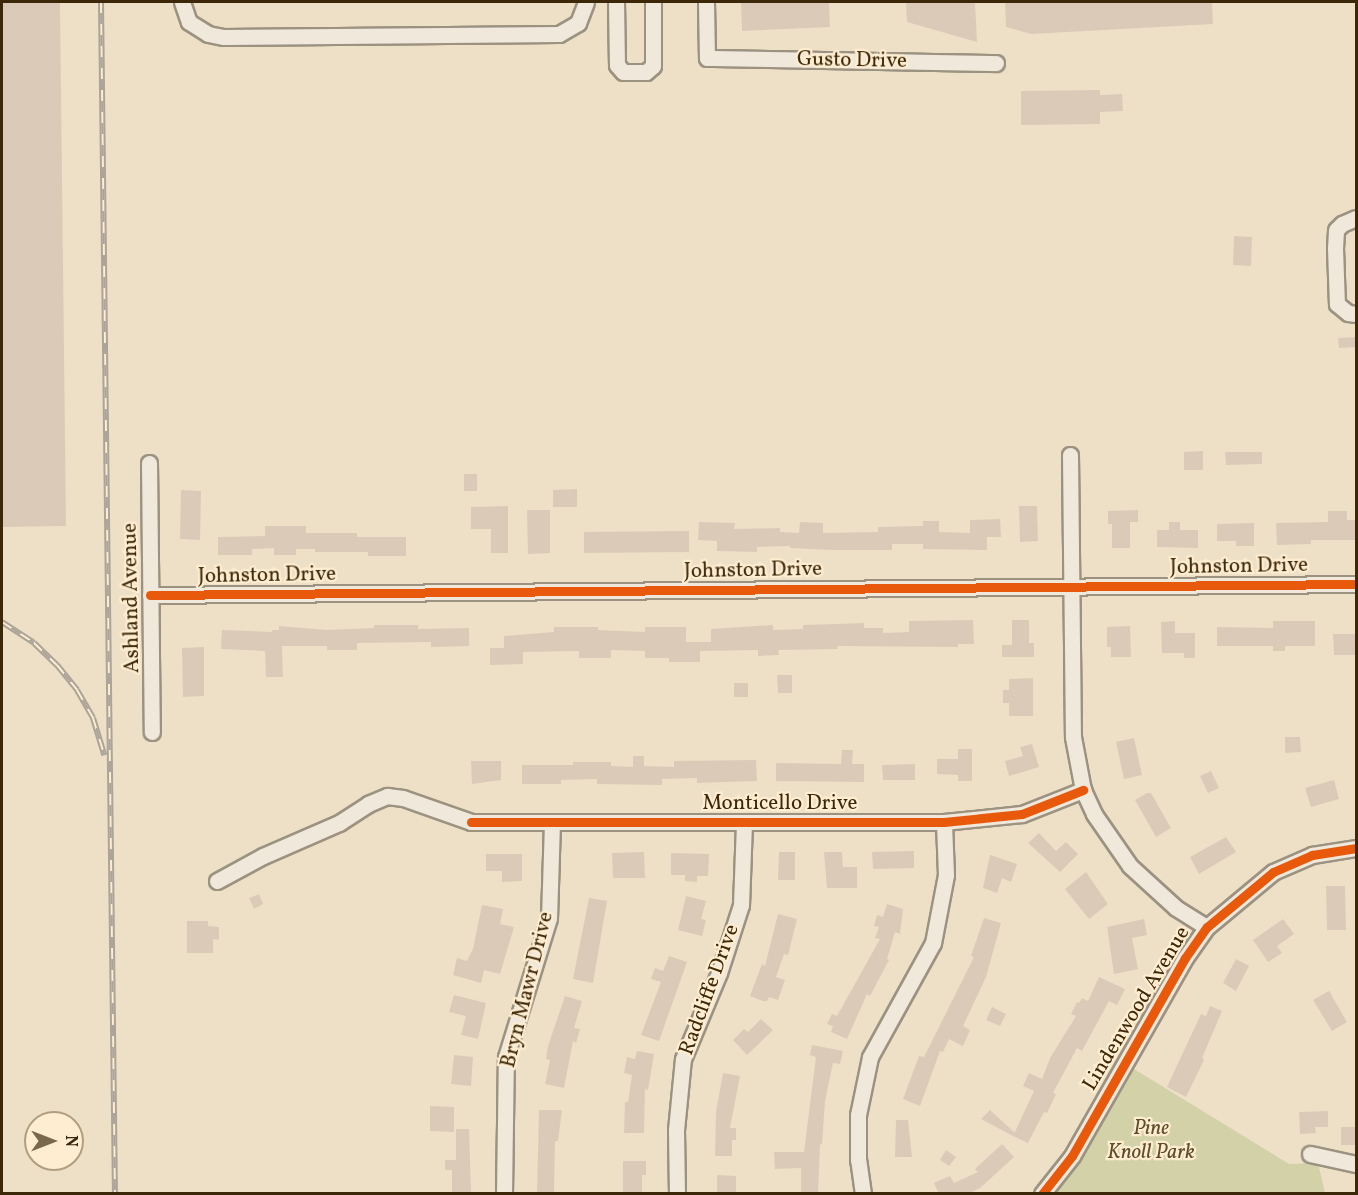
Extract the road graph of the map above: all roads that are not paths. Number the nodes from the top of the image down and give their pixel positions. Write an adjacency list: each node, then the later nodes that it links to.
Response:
1 (182, 2): 2 (street)
2 (586, 2)
3 (616, 2): 4 (street)
4 (653, 2)
5 (706, 2): 6 (street, Gusto Drive)
6 (996, 63)
7 (1356, 218): 8 (street)
8 (1356, 314)
9 (1070, 455): 12 (street)
10 (149, 463): 13 (street, Ashland Avenue)
11 (1356, 584): 12 (street, Johnston Drive)
12 (1070, 587): 13 (street, Johnston Drive); 15 (street)
13 (150, 595): 14 (street, Ashland Avenue)
14 (152, 732)
15 (1083, 790): 18 (street, Monticello Drive); 21 (street)
16 (552, 822): 17 (street, Monticello Drive); 20 (street, Monticello Drive); 24 (street, Bryn Mawr Drive)
17 (744, 822): 18 (street, Monticello Drive); 25 (street, Radcliffe Drive)
18 (944, 822): 26 (street)
19 (1356, 848): 21 (street, Lindenwood Avenue)
20 (217, 881)
21 (1207, 927): 27 (street, Lindenwood Avenue)
22 (1310, 1154): 23 (street)
23 (1356, 1164)
24 (504, 1194)
25 (677, 1194)
26 (862, 1194)
27 (1042, 1194)

